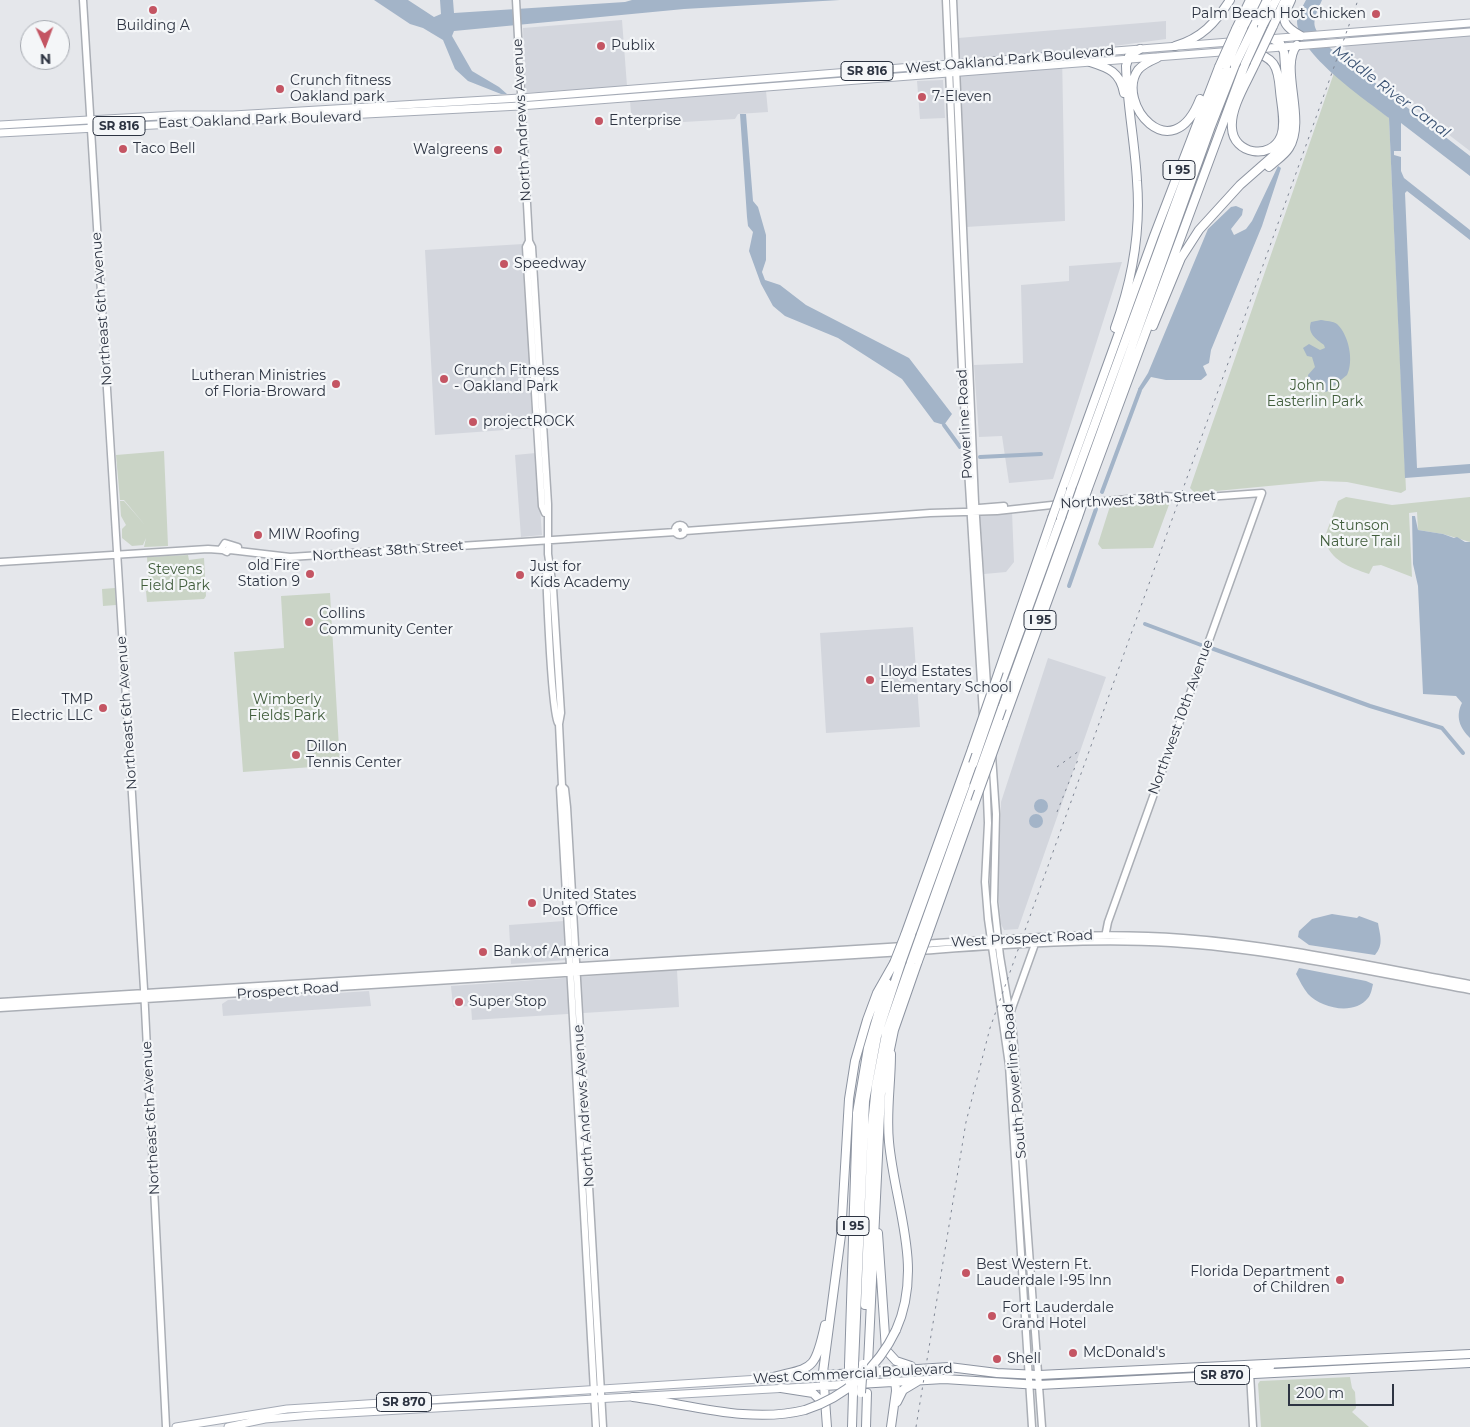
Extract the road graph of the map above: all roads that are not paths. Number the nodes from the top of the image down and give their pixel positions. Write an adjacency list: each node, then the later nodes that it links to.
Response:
1 (83, 0): 52 (main road, Northeast 6th Avenue)
2 (516, 0): 43 (main road, North Andrews Avenue)
3 (953, 0): 12 (main road, Powerline Road)
4 (1230, 0): 24 (highway)
5 (1250, 0): 15 (highway, I 95)
6 (1257, 0): 15 (highway)
7 (1267, 0): 69 (highway, bridge)
8 (1276, 0): 64 (highway, I 95, bridge)
9 (1285, 0): 27 (highway, bridge)
10 (1291, 0): 20 (highway)
11 (946, 4): 12 (main road); 34 (main road, Powerline Road)
12 (954, 16): 34 (main road, Powerline Road)
13 (1470, 23): 14 (main road, West Oakland Park Boulevard / SR 816)
14 (1458, 24): 16 (main road, West Oakland Park Boulevard / SR 816); 19 (main road)
15 (1239, 29): 33 (highway, I 95, bridge)
16 (1396, 30): 17 (main road, West Oakland Park Boulevard / SR 816); 22 (main road)
17 (1375, 31): 20 (main road, West Oakland Park Boulevard / SR 816); 22 (main road)
18 (1470, 32): 19 (main road, West Oakland Park Boulevard / SR 816)
19 (1449, 33): 22 (main road, West Oakland Park Boulevard / SR 816)
20 (1301, 36): 21 (main road, West Oakland Park Boulevard / SR 816)
21 (1271, 38): 24 (main road, West Oakland Park Boulevard / SR 816); 25 (highway)
22 (1387, 38): 23 (main road, West Oakland Park Boulevard / SR 816)
23 (1299, 45): 25 (main road, West Oakland Park Boulevard / SR 816); 63 (highway)
24 (1175, 46): 26 (main road, West Oakland Park Boulevard / SR 816)
25 (1282, 47): 27 (main road, West Oakland Park Boulevard / SR 816); 63 (highway)
26 (1140, 49): 28 (main road, West Oakland Park Boulevard / SR 816); 30 (highway)
27 (1249, 50): 29 (main road, West Oakland Park Boulevard / SR 816)
28 (1073, 55): 32 (main road); 34 (main road, West Oakland Park Boulevard / SR 816)
29 (1157, 58): 30 (main road, West Oakland Park Boulevard / SR 816); 33 (highway)
30 (1127, 60): 31 (main road, West Oakland Park Boulevard / SR 816); 57 (highway)
31 (1090, 62): 32 (main road, West Oakland Park Boulevard / SR 816); 57 (highway)
32 (1062, 64): 34 (main road, West Oakland Park Boulevard / SR 816)
33 (1222, 66): 71 (highway, I 95); 73 (highway)
34 (953, 68): 35 (main road, West Oakland Park Boulevard / SR 816); 37 (main road, West Oakland Park Boulevard / SR 816); 59 (main road, Powerline Road); 60 (main road, Powerline Road)
35 (870, 71): 36 (main road, West Oakland Park Boulevard / SR 816); 37 (main road)
36 (798, 76): 38 (main road, West Oakland Park Boulevard / SR 816); 39 (main road)
37 (856, 80): 39 (main road, West Oakland Park Boulevard / SR 816)
38 (735, 81): 40 (main road, West Oakland Park Boulevard / SR 816); 41 (main road)
39 (770, 86): 41 (main road, West Oakland Park Boulevard / SR 816)
40 (660, 87): 42 (main road); 43 (main road, West Oakland Park Boulevard / SR 816)
41 (707, 92): 42 (main road, West Oakland Park Boulevard / SR 816)
42 (622, 98): 43 (main road, West Oakland Park Boulevard / SR 816)
43 (520, 102): 44 (main road, East Oakland Park Boulevard / SR 816); 47 (main road, East Oakland Park Boulevard / SR 816); 65 (main road, North Andrews Avenue)
44 (424, 103): 45 (main road, East Oakland Park Boulevard / SR 816); 47 (main road)
45 (387, 106): 46 (main road, East Oakland Park Boulevard / SR 816); 49 (main road)
46 (315, 110): 48 (main road, East Oakland Park Boulevard / SR 816); 51 (main road)
47 (412, 112): 49 (main road, East Oakland Park Boulevard / SR 816)
48 (262, 113): 50 (main road, East Oakland Park Boulevard / SR 816); 53 (main road)
49 (380, 114): 51 (main road, East Oakland Park Boulevard / SR 816)
50 (212, 115): 52 (main road, East Oakland Park Boulevard / SR 816); 54 (main road)
51 (305, 118): 53 (main road, East Oakland Park Boulevard / SR 816)
52 (90, 119): 55 (main road, East Oakland Park Boulevard / SR 816); 56 (main road, Northeast 6th Avenue)
53 (254, 122): 54 (main road, East Oakland Park Boulevard / SR 816)
54 (198, 123): 56 (main road, East Oakland Park Boulevard / SR 816)
55 (0, 125)
56 (90, 128): 58 (main road, East Oakland Park Boulevard / SR 816); 85 (main road, Northeast 6th Avenue)
57 (1131, 128): 74 (highway)
58 (0, 133)
59 (953, 165): 60 (main road); 61 (main road, Powerline Road)
60 (961, 172): 62 (main road, Powerline Road)
61 (953, 174): 62 (main road); 66 (main road, Powerline Road)
62 (962, 190): 67 (main road, Powerline Road)
63 (1220, 206): 72 (highway)
64 (1184, 226): 69 (highway); 72 (highway, I 95)
65 (529, 241): 75 (main road, North Andrews Avenue); 76 (main road, North Andrews Avenue)
66 (956, 249): 67 (main road); 68 (main road, Powerline Road)
67 (965, 261): 70 (main road, Powerline Road)
68 (957, 262): 70 (main road); 81 (main road, Powerline Road)
69 (1158, 274): 79 (highway)
70 (966, 276): 81 (main road, Powerline Road)
71 (1125, 316): 73 (highway); 74 (highway, I 95)
72 (1137, 356): 79 (highway, I 95)
73 (1113, 374): 99 (highway, bridge)
74 (1101, 383): 99 (highway, I 95, bridge)
75 (538, 434): 76 (main road); 77 (main road, North Andrews Avenue)
76 (544, 439): 78 (main road, North Andrews Avenue)
77 (539, 451): 78 (main road); 82 (main road, North Andrews Avenue)
78 (545, 458): 82 (main road, North Andrews Avenue)
79 (1084, 488): 83 (highway, I 95, bridge)
80 (1262, 493): 81 (main road, Northwest 38th Street); 100 (main road, Northwest 10th Avenue)
81 (972, 510): 84 (main road, Northwest 38th Street); 87 (main road, Powerline Road); 88 (main road, Powerline Road)
82 (547, 517): 84 (main road, North Andrews Avenue)
83 (1074, 517): 98 (highway, bridge); 98 (highway, I 95, bridge)
84 (548, 539): 85 (main road, Northeast 38th Street); 92 (main road, North Andrews Avenue)
85 (117, 555): 86 (main road); 109 (main road, Northeast 6th Avenue)
86 (0, 562)
87 (975, 599): 88 (main road); 89 (main road, Powerline Road)
88 (982, 611): 90 (main road, Powerline Road)
89 (976, 619): 90 (main road); 93 (main road, Powerline Road)
90 (984, 634): 91 (main road, Powerline Road)
91 (984, 645): 94 (main road, South Powerline Road)
92 (562, 786): 96 (main road, North Andrews Avenue); 97 (main road, North Andrews Avenue)
93 (987, 787): 94 (main road); 95 (main road, Powerline Road)
94 (996, 806): 102 (main road, South Powerline Road)
95 (987, 848): 101 (main road, South Powerline Road)
96 (564, 855): 97 (main road); 106 (main road, North Andrews Avenue)
97 (570, 861): 106 (main road, North Andrews Avenue)
98 (924, 934): 104 (highway, bridge)
99 (908, 935): 105 (highway, I 95, bridge)
100 (1105, 938): 102 (main road, West Prospect Road); 103 (main road, West Prospect Road); 107 (main road, West Prospect Road); 108 (main road, West Prospect Road)
101 (990, 943): 102 (main road, West Prospect Road); 106 (main road, West Prospect Road); 114 (main road, South Powerline Road)
102 (998, 943): 103 (main road, West Prospect Road); 112 (main road, South Powerline Road)
103 (1035, 944): 112 (main road)
104 (914, 962): 113 (highway, I 95); 122 (highway)
105 (898, 963): 118 (highway); 122 (highway, I 95)
106 (573, 969): 109 (main road, Prospect Road); 137 (main road, North Andrews Avenue)
107 (1470, 984)
108 (1470, 990)
109 (144, 998): 110 (main road, Prospect Road); 111 (main road, Prospect Road); 156 (main road, Northeast 6th Avenue)
110 (0, 1002)
111 (0, 1008)
112 (1010, 1012): 114 (main road, South Powerline Road)
113 (891, 1042): 115 (highway, I 95); 142 (highway, bridge)
114 (1015, 1112): 116 (main road, South Powerline Road); 117 (main road, South Powerline Road)
115 (875, 1197): 122 (highway, I 95); 124 (highway)
116 (1018, 1203): 117 (main road); 128 (main road, South Powerline Road)
117 (1025, 1205): 129 (main road, South Powerline Road)
118 (831, 1299): 127 (highway); 131 (highway)
119 (1470, 1354): 121 (highway, West Commercial Boulevard / SR 870)
120 (1470, 1363): 126 (highway, West Commercial Boulevard / SR 870)
121 (1291, 1364): 123 (highway, West Commercial Boulevard / SR 870); 126 (main road, West Commercial Boulevard)
122 (858, 1365): 140 (highway, I 95, bridge); 140 (highway, I 95)
123 (1238, 1365): 129 (highway, West Commercial Boulevard / SR 870); 130 (highway)
124 (921, 1368): 125 (highway, West Commercial Boulevard / SR 870); 128 (highway, West Commercial Boulevard / SR 870)
125 (888, 1371): 127 (highway, West Commercial Boulevard / SR 870); 133 (highway)
126 (1250, 1373): 130 (highway, West Commercial Boulevard / SR 870); 169 (main road)
127 (823, 1375): 131 (main road, West Commercial Boulevard / SR 870); 136 (highway)
128 (1029, 1375): 129 (highway, West Commercial Boulevard / SR 870); 134 (main road, South Powerline Road)
129 (1039, 1375): 135 (main road, South Powerline Road)
130 (1181, 1377): 135 (highway, West Commercial Boulevard / SR 870)
131 (766, 1379): 137 (main road, West Commercial Boulevard / SR 870)
132 (922, 1380): 133 (highway, West Commercial Boulevard / SR 870); 134 (highway, West Commercial Boulevard / SR 870); 152 (highway)
133 (896, 1382): 136 (highway, West Commercial Boulevard / SR 870); 152 (highway)
134 (1030, 1385): 135 (highway, West Commercial Boulevard / SR 870); 167 (main road, South Powerline Road)
135 (1040, 1385): 168 (main road, South Powerline Road)
136 (824, 1386): 138 (main road, West Commercial Boulevard / SR 870); 147 (highway)
137 (598, 1388): 139 (main road, SR 870); 143 (main road, North Andrews Avenue)
138 (781, 1388): 142 (main road, West Commercial Boulevard / SR 870); 147 (highway)
139 (520, 1394): 141 (main road, SR 870); 146 (main road)
140 (857, 1394): 162 (highway, I 95); 163 (highway); 164 (highway); 165 (highway, I 95)
141 (490, 1396): 144 (main road, SR 870); 149 (main road)
142 (633, 1397): 143 (main road, West Commercial Boulevard / SR 870)
143 (598, 1399): 146 (main road, SR 870); 159 (main road, North Andrews Avenue); 160 (main road, North Andrews Avenue)
144 (424, 1400): 145 (main road, SR 870); 151 (main road)
145 (380, 1403): 148 (main road, SR 870); 153 (main road)
146 (491, 1405): 149 (main road, SR 870)
147 (826, 1405): 161 (highway)
148 (326, 1406): 150 (main road, SR 870); 154 (main road)
149 (455, 1407): 151 (main road, SR 870)
150 (287, 1409): 155 (main road); 157 (main road, SR 870)
151 (382, 1411): 153 (main road, SR 870)
152 (894, 1411): 166 (highway)
153 (341, 1414): 154 (main road, SR 870)
154 (292, 1416): 155 (main road, SR 870)
155 (253, 1422): 158 (main road, SR 870)
156 (166, 1427)
157 (176, 1427)
158 (228, 1427)
159 (596, 1427)
160 (603, 1427)
161 (827, 1427)
162 (847, 1427)
163 (852, 1427)
164 (860, 1427)
165 (866, 1427)
166 (891, 1427)
167 (1032, 1427)
168 (1042, 1427)
169 (1253, 1427)

